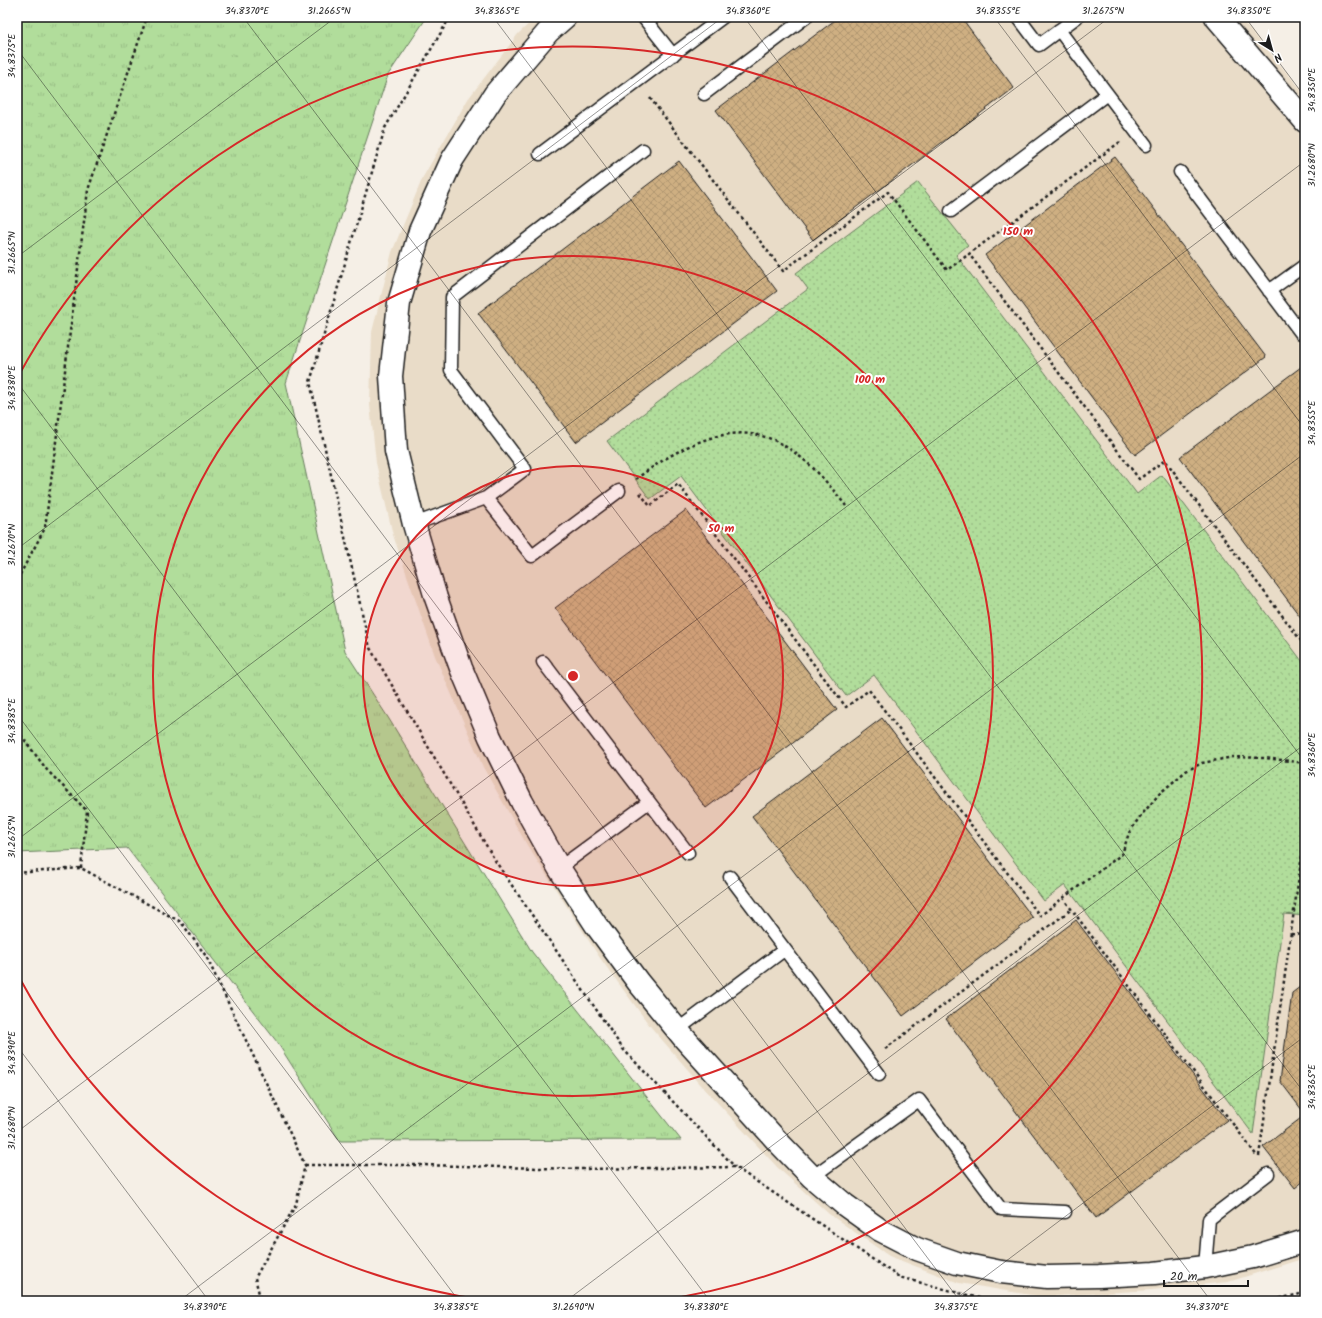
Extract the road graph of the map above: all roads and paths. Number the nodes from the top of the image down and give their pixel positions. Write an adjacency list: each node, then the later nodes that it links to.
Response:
1 (147, 17): 30 (path)
2 (565, 17): 29 (street)
3 (643, 17): 10 (lane)
4 (723, 17): 10 (lane)
5 (806, 17): 12 (lane)
6 (1018, 17): 9 (lane)
7 (1077, 17): 9 (lane)
8 (1216, 17): 14 (street)
9 (1058, 30): 13 (lane)
10 (673, 55): 11 (lane)
11 (638, 81): 18 (lane); 21 (path)
12 (704, 94)
13 (1107, 94): 15 (lane); 20 (lane)
14 (1305, 121)
15 (1135, 131): 16 (lane); 21 (path)
16 (1146, 145)
17 (643, 150): 27 (lane)
18 (540, 154)
19 (1180, 172): 23 (lane)
20 (951, 211)
21 (969, 254): 31 (path)
22 (1305, 265): 23 (lane)
23 (1269, 291): 24 (lane)
24 (1301, 332)
25 (632, 482): 26 (path); 28 (path); 42 (path)
26 (619, 491): 27 (lane)
27 (486, 498): 29 (lane)
28 (846, 506)
29 (414, 524): 39 (street)
30 (17, 580)
31 (1305, 646)
32 (543, 662): 35 (lane)
33 (17, 730): 38 (path)
34 (1305, 763): 42 (path)
35 (649, 802): 37 (lane); 39 (lane)
36 (1305, 834): 44 (path)
37 (688, 854)
38 (81, 868): 40 (path); 50 (path)
39 (559, 868): 47 (street)
40 (17, 873)
41 (730, 877): 46 (lane)
42 (1064, 898): 43 (path)
43 (1072, 909): 44 (path); 48 (path)
44 (1291, 934): 45 (path)
45 (1305, 936)
46 (784, 950): 47 (lane); 48 (lane)
47 (677, 1030): 52 (street)
48 (868, 1061): 49 (lane)
49 (879, 1074)
50 (305, 1165): 57 (path); 58 (path)
51 (1268, 1174): 55 (lane)
52 (812, 1177): 53 (lane); 55 (street)
53 (1065, 1212)
54 (1305, 1241): 55 (street)
55 (1205, 1267)
56 (1305, 1293): 59 (path)
57 (261, 1301)
58 (990, 1301)
59 (1268, 1301)

